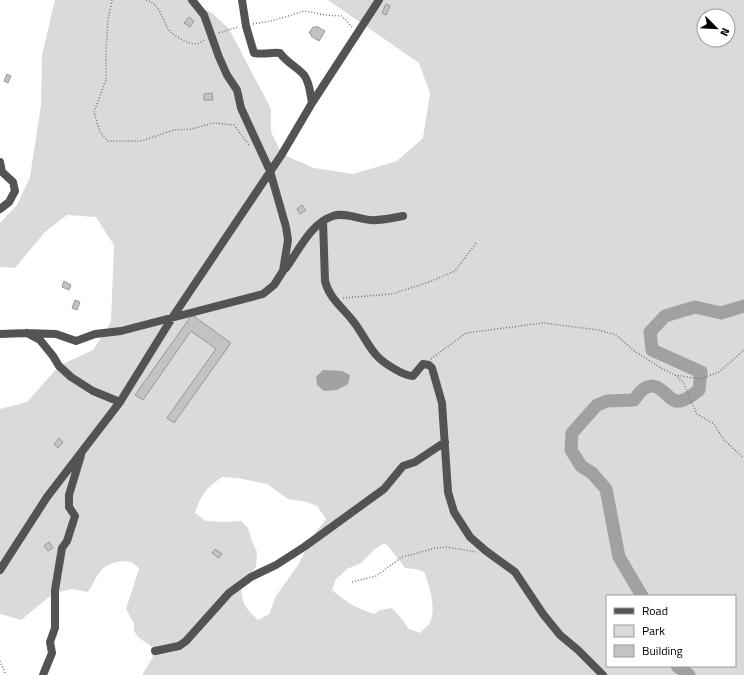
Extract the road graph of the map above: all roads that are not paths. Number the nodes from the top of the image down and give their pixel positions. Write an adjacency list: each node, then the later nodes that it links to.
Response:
1 (192, 0): 6 (street)
2 (242, 0): 4 (street)
3 (379, 0): 4 (street)
4 (312, 103): 6 (street)
5 (0, 162): 7 (street)
6 (270, 171): 10 (street); 11 (street)
7 (0, 209)
8 (403, 216): 9 (street)
9 (323, 221): 10 (street); 15 (street)
10 (283, 271): 11 (street)
11 (172, 318): 12 (street); 14 (street)
12 (26, 333): 13 (street); 14 (street)
13 (0, 334)
14 (120, 402): 16 (street)
15 (445, 442): 18 (street); 20 (street)
16 (83, 450): 17 (street); 19 (street)
17 (0, 570)
18 (155, 651)
19 (43, 675)
20 (603, 675)

